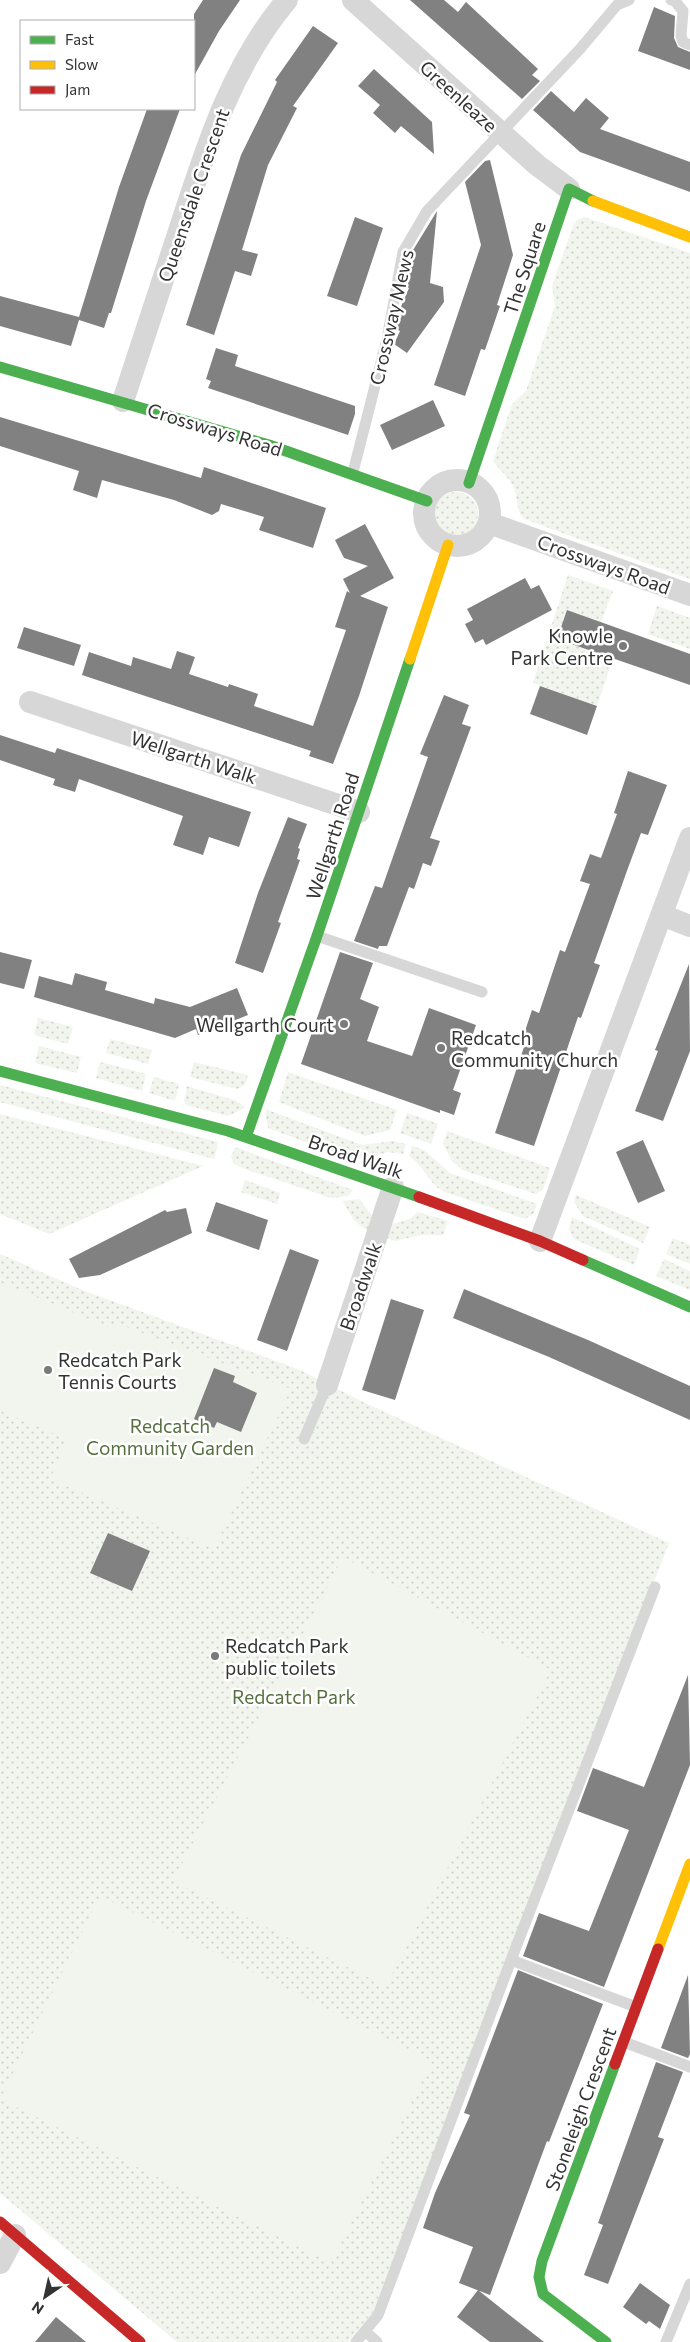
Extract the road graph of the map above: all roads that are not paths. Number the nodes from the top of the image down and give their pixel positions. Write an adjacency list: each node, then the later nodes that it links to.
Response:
1 (287, 0): 10 (street, Queensdale Crescent)
2 (353, 0): 6 (street, Greenleaze)
3 (629, 0): 6 (lane, Crossway Mews)
4 (671, 0): 5 (lane)
5 (690, 44)
6 (500, 133): 7 (street, Greenleaze); 11 (lane, Crossway Mews)
7 (568, 189): 8 (street); 12 (street, The Square)
8 (690, 238)
9 (0, 367): 10 (street, Crossways Road)
10 (123, 401): 11 (street, Crossways Road)
11 (353, 472): 13 (street, Crossways Road)
12 (469, 483): 13 (street); 14 (street)
13 (427, 501): 15 (street)
14 (489, 523): 15 (street); 16 (street, Crossways Road)
15 (448, 544): 18 (street, Wellgarth Road)
16 (690, 595)
17 (30, 702): 18 (street, Wellgarth Walk)
18 (359, 812): 22 (street, Wellgarth Road)
19 (690, 838): 20 (street)
20 (662, 915): 21 (street); 27 (street)
21 (690, 926)
22 (317, 936): 23 (lane); 25 (street, Wellgarth Road)
23 (482, 992)
24 (0, 1071): 25 (street, Broad Walk)
25 (246, 1138): 26 (street, Broad Walk)
26 (393, 1187): 27 (street, Broad Walk); 29 (street, Broadwalk)
27 (540, 1241): 28 (street, Broad Walk)
28 (690, 1307)
29 (327, 1385): 30 (lane)
30 (304, 1439)
31 (655, 1588): 33 (lane)
32 (690, 1864): 34 (street, Stoneleigh Crescent)
33 (511, 1960): 34 (lane); 40 (lane)
34 (636, 2007): 35 (street, Stoneleigh Crescent)
35 (623, 2042): 36 (lane); 44 (street, Stoneleigh Crescent)
36 (690, 2067)
37 (8, 2229): 38 (street); 41 (street)
38 (0, 2263)
39 (690, 2284): 45 (lane)
40 (365, 2331): 42 (lane); 43 (lane)
41 (140, 2342)
42 (356, 2342)
43 (377, 2342)
44 (606, 2342)
45 (666, 2342)

